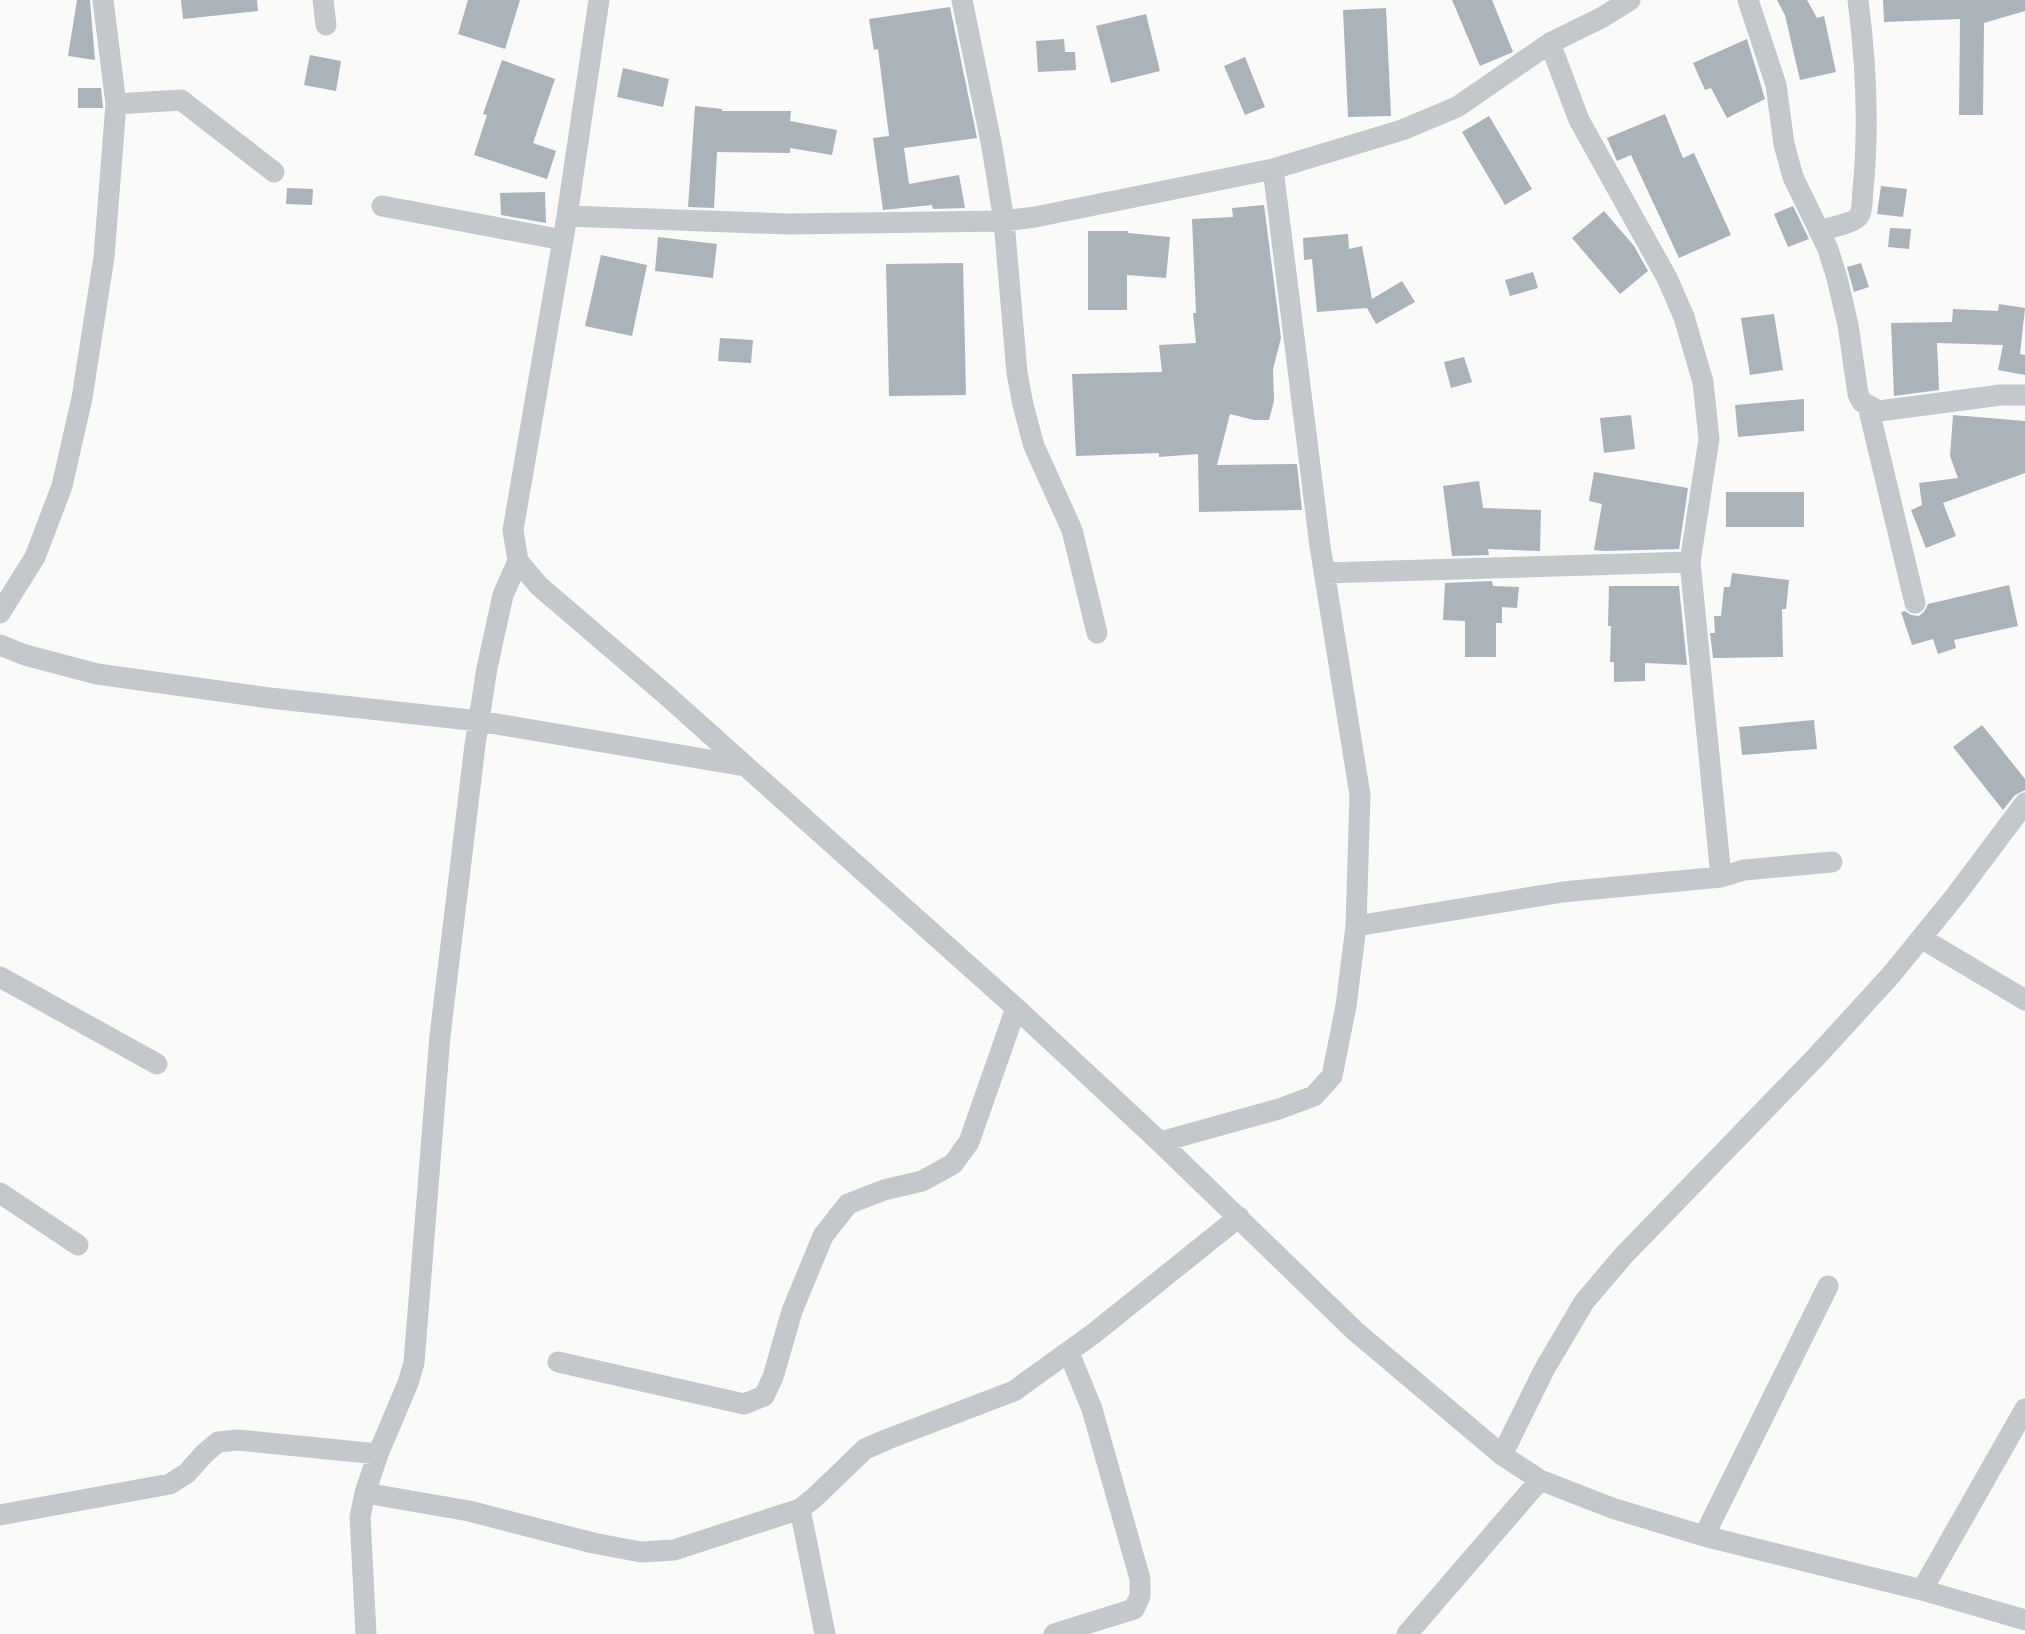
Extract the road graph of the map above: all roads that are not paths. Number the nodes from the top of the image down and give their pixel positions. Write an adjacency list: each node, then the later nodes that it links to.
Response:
1 (103, 0): 10 (street)
2 (323, 0): 8 (street)
3 (599, 0): 14 (street)
4 (962, 0): 15 (street)
5 (1630, 0): 9 (street)
6 (1748, 0): 16 (street)
7 (1858, 0): 16 (street)
8 (326, 25)
9 (1550, 43): 11 (street); 21 (street)
10 (116, 104): 12 (street); 24 (street)
11 (1273, 169): 15 (street); 22 (street)
12 (274, 172)
13 (382, 206): 17 (street)
14 (567, 216): 15 (street); 17 (street)
15 (1004, 221): 25 (street)
16 (1819, 231): 19 (street)
17 (563, 240): 20 (street)
18 (2025, 394): 19 (street)
19 (1868, 406): 23 (street)
20 (518, 561): 27 (street); 28 (street)
21 (1690, 562): 22 (street); 31 (street)
22 (1324, 573): 32 (street)
23 (1915, 603)
24 (0, 613)
25 (1097, 633)
26 (0, 645): 27 (street)
27 (479, 721): 28 (street); 46 (street)
28 (745, 766): 36 (street)
29 (2025, 803): 33 (street)
30 (1832, 862): 31 (street)
31 (1721, 877): 32 (street)
32 (1356, 926): 38 (street)
33 (1922, 938): 35 (street); 47 (street)
34 (0, 977): 37 (street)
35 (2025, 1000)
36 (1016, 1008): 38 (street); 44 (street)
37 (157, 1064)
38 (1160, 1142): 40 (street)
39 (0, 1192): 41 (street)
40 (1239, 1217): 43 (street); 47 (street)
41 (78, 1245)
42 (1828, 1286): 52 (street)
43 (1069, 1353): 50 (street); 57 (street)
44 (558, 1362)
45 (2025, 1409): 53 (street)
46 (378, 1454): 49 (street); 51 (street)
47 (1502, 1455): 48 (street)
48 (1540, 1480): 52 (street); 58 (street)
49 (365, 1493): 50 (street); 55 (street)
50 (800, 1509): 56 (street)
51 (0, 1515)
52 (1704, 1536): 53 (street)
53 (1922, 1590): 54 (street)
54 (2025, 1620)
55 (366, 1634)
56 (825, 1634)
57 (1054, 1634)
58 (1407, 1634)

